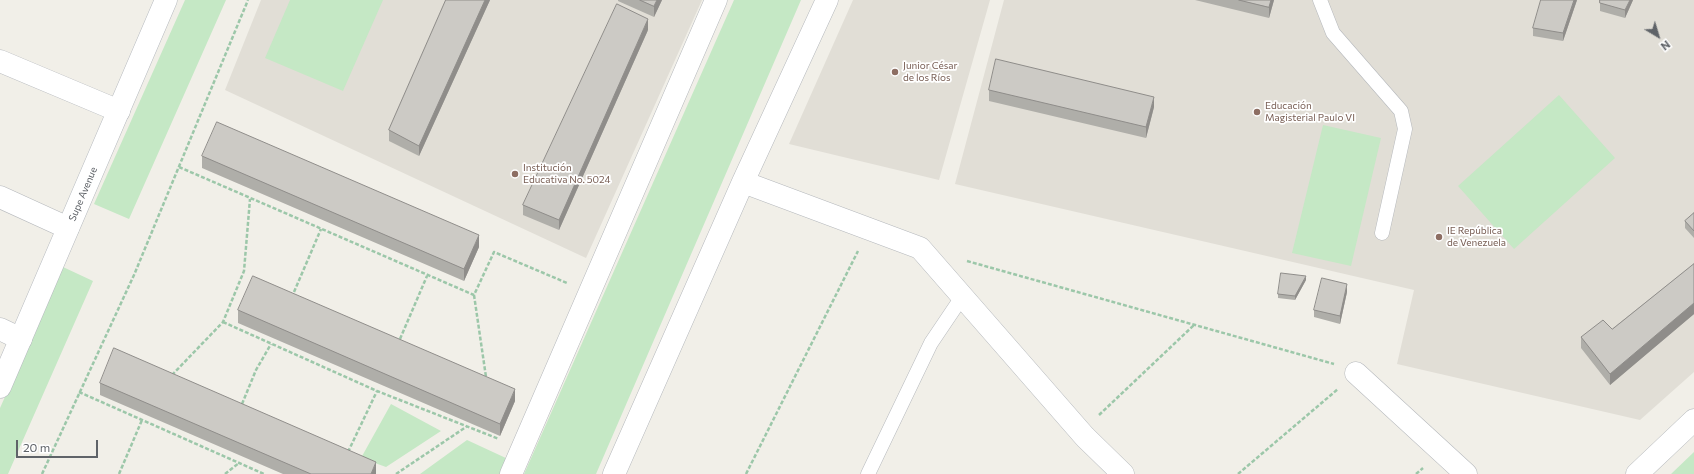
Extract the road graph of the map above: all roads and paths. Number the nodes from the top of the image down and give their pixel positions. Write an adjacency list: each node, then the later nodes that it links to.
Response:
1 (165, 0): 7 (street, Supe Avenue)
2 (248, 0): 8 (path)
3 (716, 0): 19 (street)
4 (827, 0): 9 (street)
5 (1320, 0): 15 (lane)
6 (0, 61): 7 (street)
7 (119, 111): 12 (street, Supe Avenue)
8 (179, 167): 11 (path); 33 (path)
9 (743, 182): 14 (street); 48 (street)
10 (0, 197): 12 (street)
11 (250, 199): 13 (path); 22 (path)
12 (68, 228): 25 (street, Supe Avenue)
13 (321, 229): 17 (path); 18 (path)
14 (869, 229): 21 (street); 49 (path)
15 (1382, 233)
16 (966, 261): 23 (path)
17 (426, 276): 20 (path); 26 (path)
18 (294, 292)
19 (589, 293): 20 (path); 39 (street)
20 (474, 295): 30 (path)
21 (962, 296): 38 (street); 50 (lane)
22 (223, 322): 27 (path); 29 (path)
23 (1195, 325): 28 (path); 38 (path)
24 (0, 329): 25 (street)
25 (21, 339): 31 (street, Supe Avenue)
26 (400, 339)
27 (271, 344): 32 (path); 34 (path)
28 (1356, 374): 52 (path); 53 (street)
29 (171, 376)
30 (486, 377)
31 (0, 387)
32 (377, 391): 37 (path); 40 (path)
33 (79, 392): 35 (path); 42 (path)
34 (242, 404)
35 (142, 420): 41 (path); 43 (path)
36 (1694, 420): 54 (street)
37 (466, 426): 39 (path); 46 (path)
38 (1080, 432): 51 (street)
39 (522, 448): 47 (street)
40 (348, 452)
41 (239, 463): 44 (path); 45 (path)
42 (42, 474)
43 (119, 474)
44 (225, 474)
45 (264, 474)
46 (396, 474)
47 (511, 474)
48 (614, 474)
49 (746, 474)
50 (868, 474)
51 (1123, 474)
52 (1238, 474)
53 (1466, 474)
54 (1636, 474)

